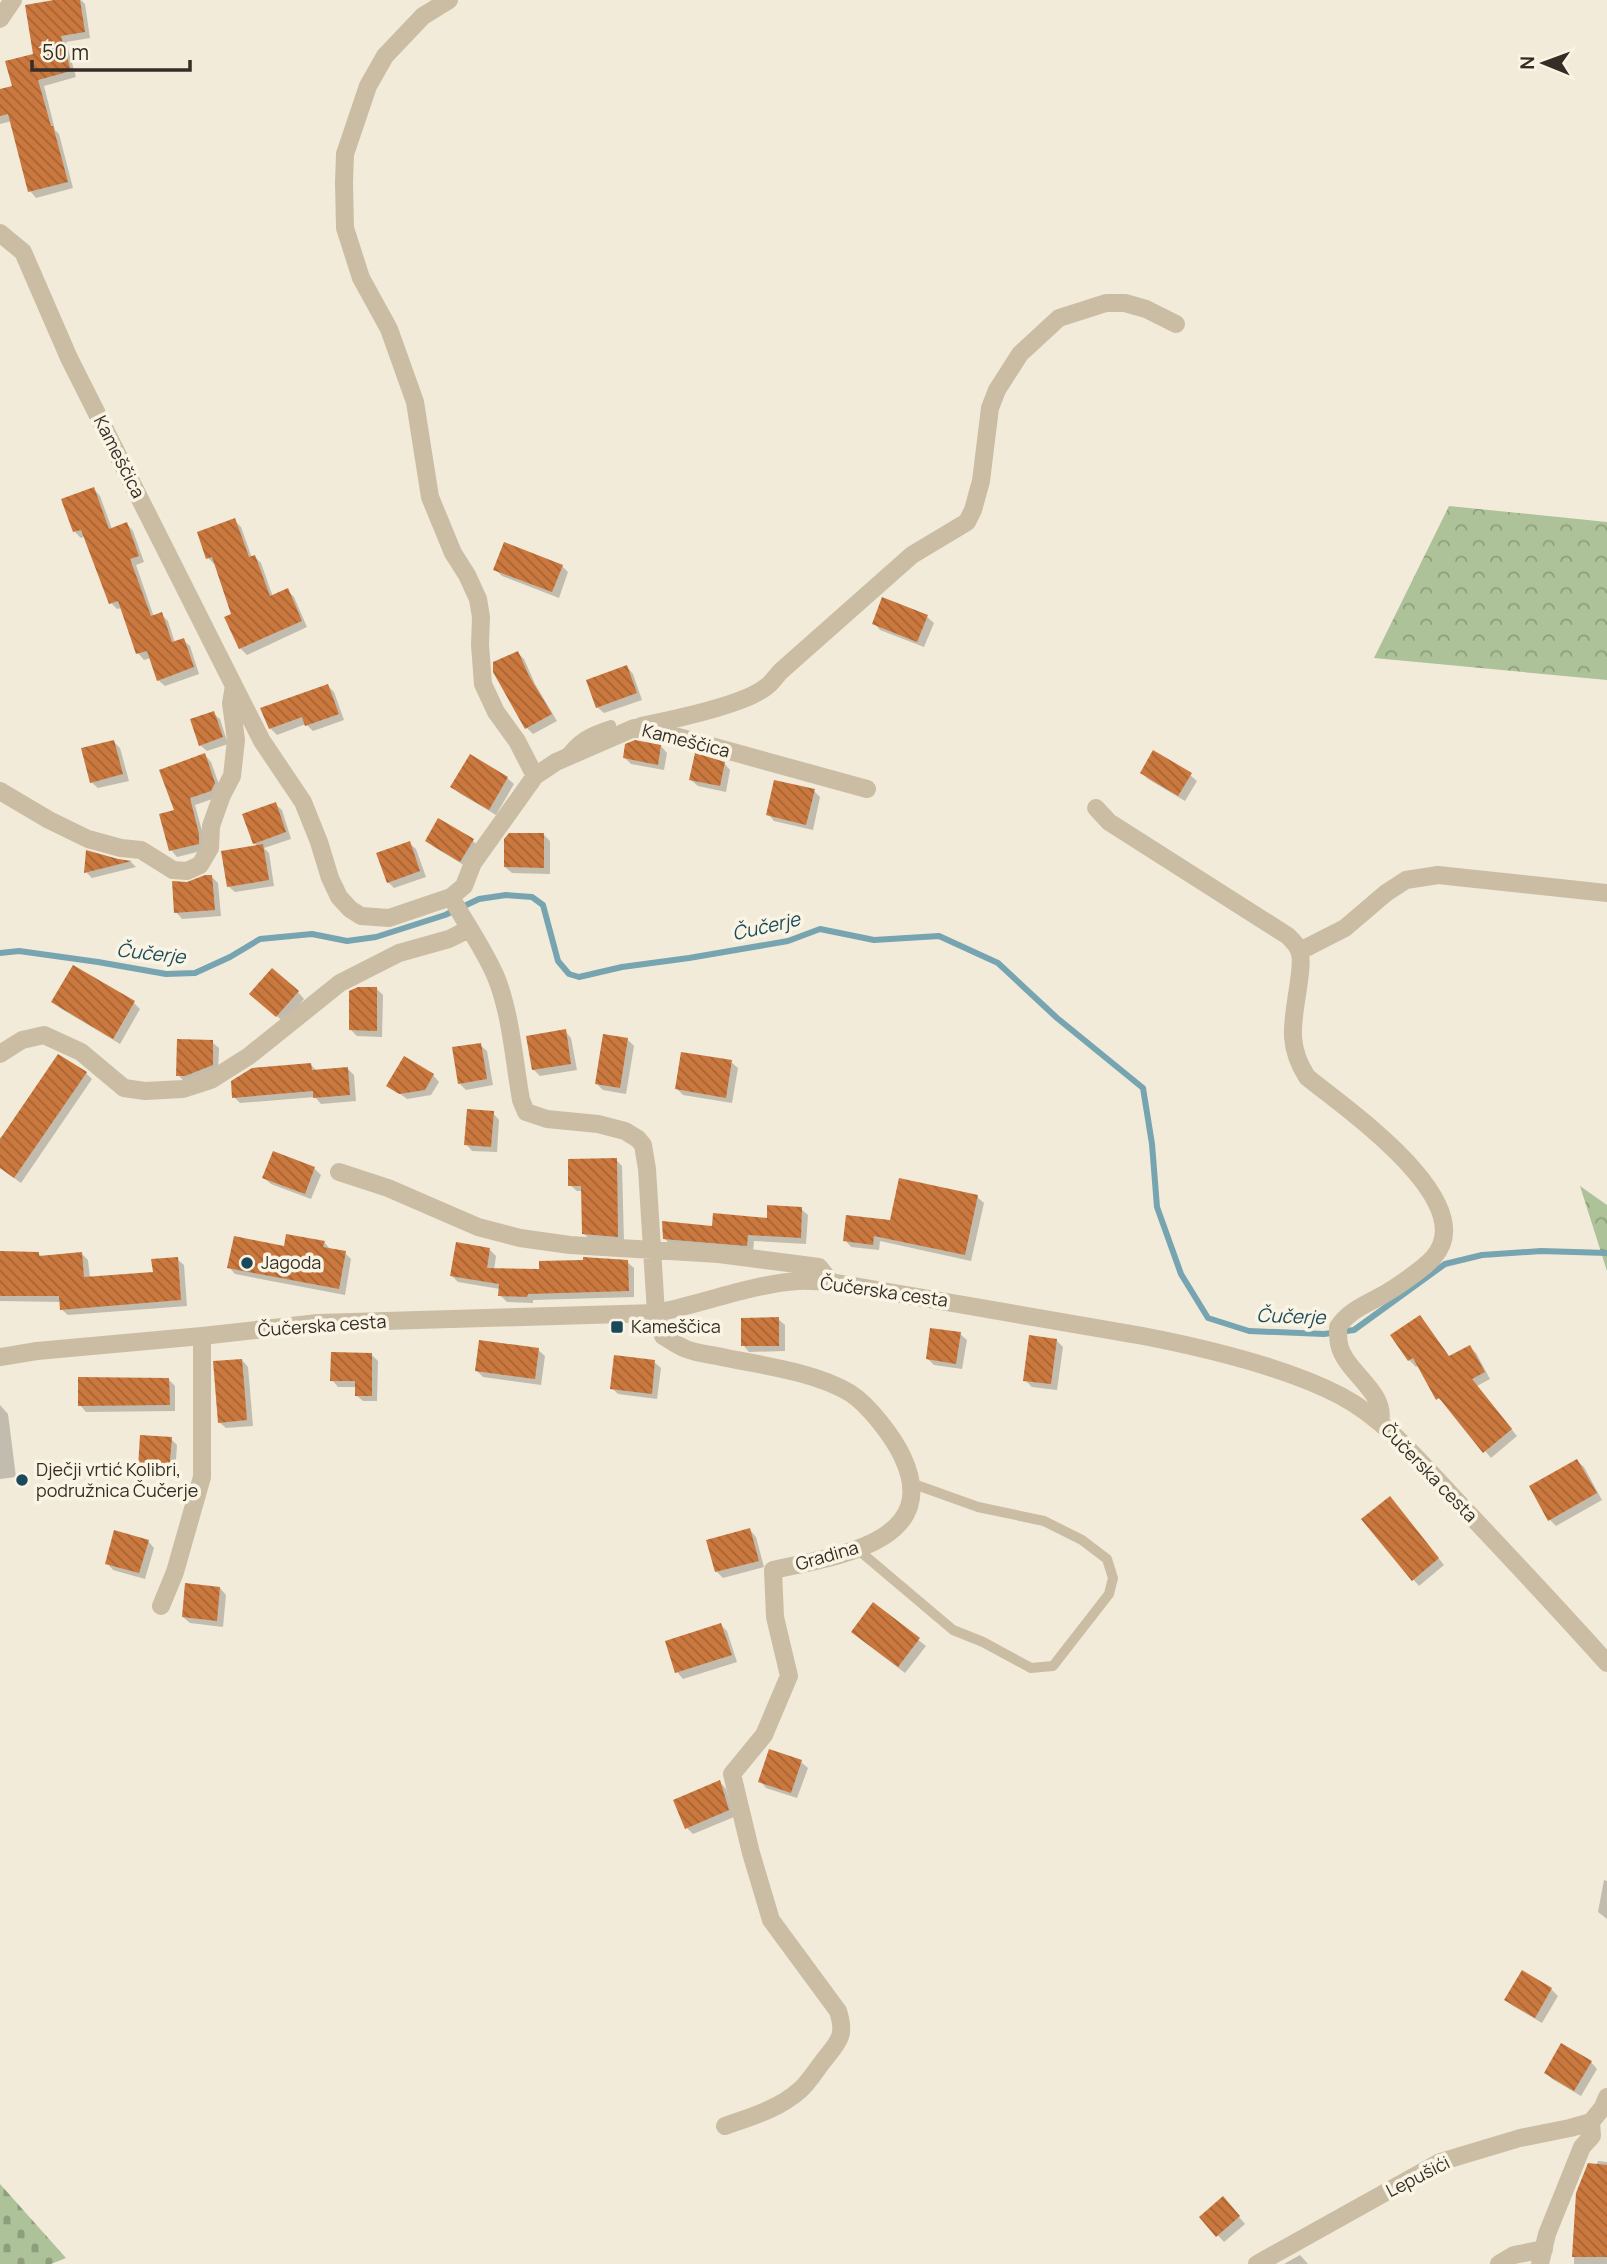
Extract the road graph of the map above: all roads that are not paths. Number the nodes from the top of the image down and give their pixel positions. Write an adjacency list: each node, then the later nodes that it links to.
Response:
1 (13, 0): 3 (street)
2 (449, 0): 10 (street)
3 (0, 19)
4 (0, 233): 6 (street, Kameščica)
5 (1176, 324): 8 (street)
6 (234, 686): 12 (street, Kameščica); 15 (street, Kameščica)
7 (611, 725): 9 (lane)
8 (634, 728): 9 (street, Kameščica); 11 (street, Kameščica)
9 (562, 760): 10 (street, Kameščica)
10 (535, 776): 15 (street, Kameščica)
11 (867, 789)
12 (0, 792)
13 (1096, 808): 16 (street)
14 (1607, 893): 16 (street)
15 (458, 911): 17 (street); 19 (street)
16 (1300, 951): 24 (street)
17 (0, 1054)
18 (339, 1172): 19 (street)
19 (653, 1251): 20 (street); 21 (street)
20 (831, 1282): 21 (street, Čučerska cesta); 24 (street, Čučerska cesta)
21 (656, 1313): 22 (street, Čučerska cesta); 25 (street)
22 (202, 1336): 23 (street, Čučerska cesta); 27 (street)
23 (0, 1357)
24 (1380, 1422): 28 (street, Čučerska cesta)
25 (911, 1483): 26 (street, Gradina); 26 (lane)
26 (856, 1548): 31 (street, Gradina)
27 (161, 1606)
28 (1607, 1662)
29 (1607, 2096): 30 (street)
30 (1591, 2122): 32 (street); 33 (street, Lepušići)
31 (725, 2126)
32 (1542, 2256): 34 (street)
33 (1257, 2264)
34 (1499, 2264)

